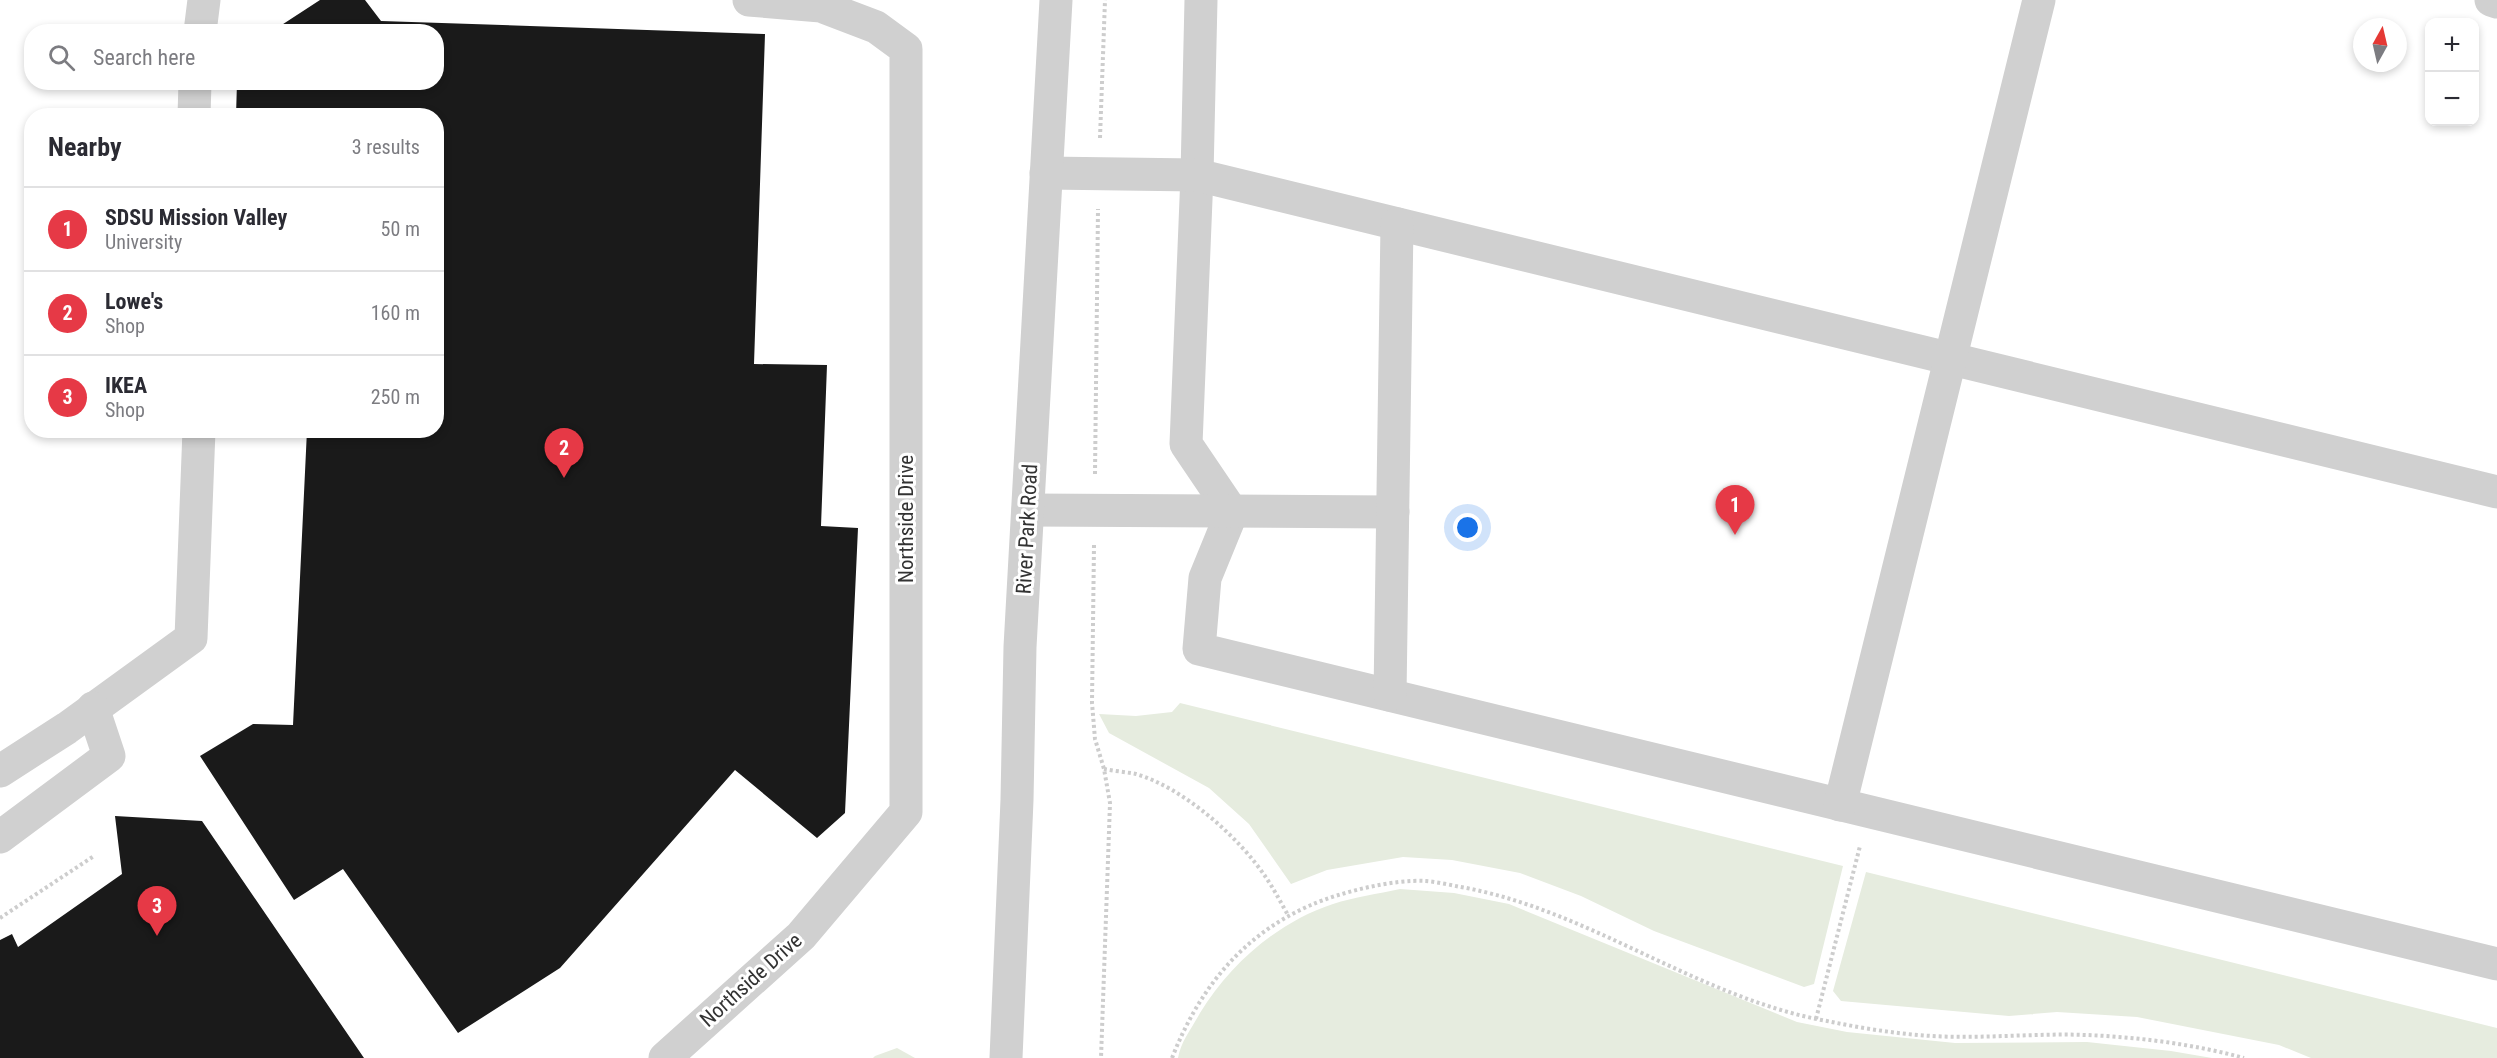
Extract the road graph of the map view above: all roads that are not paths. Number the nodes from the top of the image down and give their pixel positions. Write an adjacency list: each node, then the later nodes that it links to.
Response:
1 (204, 0): 8 (street)
2 (749, 0): 26 (street, Northside Drive)
3 (1056, 0): 11 (street, River Park Road)
4 (1201, 0): 12 (street)
5 (2039, 0): 14 (street)
6 (2491, 0): 7 (street)
7 (2497, 2)
8 (201, 24)
9 (195, 90): 10 (street)
10 (194, 108)
11 (1046, 173): 12 (street); 17 (street, River Park Road)
12 (1197, 175): 13 (street); 18 (street)
13 (1397, 224): 14 (street); 19 (street)
14 (1950, 359): 16 (street); 23 (street)
15 (199, 438): 21 (street)
16 (2497, 492)
17 (1028, 510): 18 (street); 27 (street, River Park Road)
18 (1232, 512): 19 (street); 20 (street)
19 (1393, 512): 20 (street)
20 (1390, 695): 23 (street)
21 (93, 708): 22 (street); 24 (street)
22 (0, 771)
23 (1855, 808): 25 (street)
24 (0, 837)
25 (2497, 964)
26 (665, 1058)
27 (1006, 1058)

